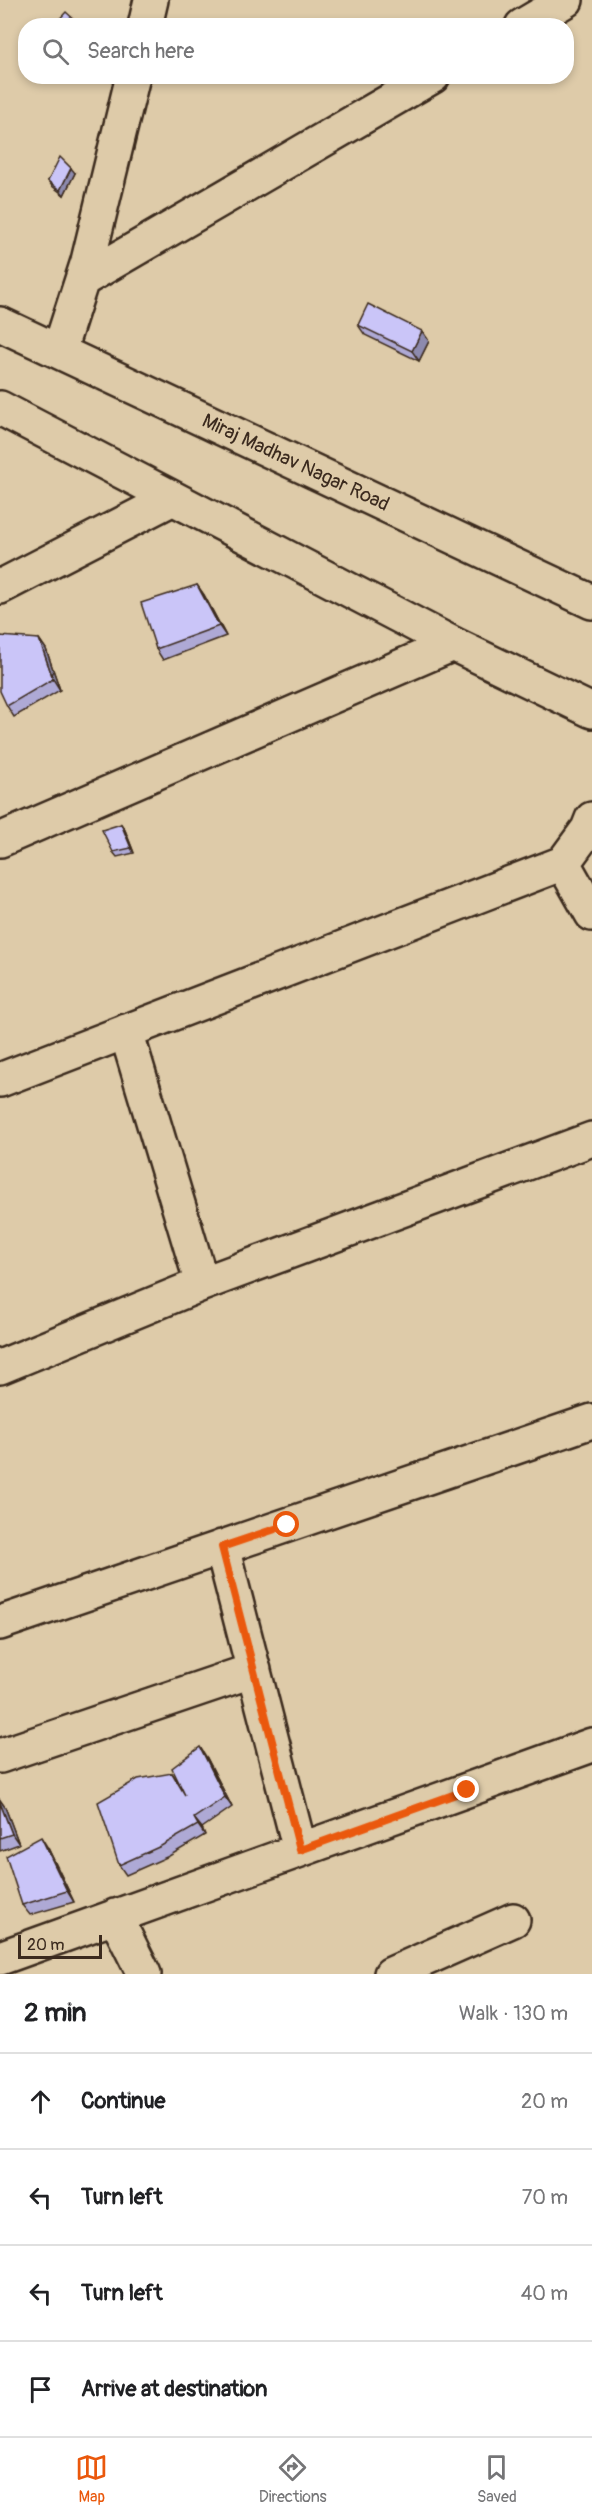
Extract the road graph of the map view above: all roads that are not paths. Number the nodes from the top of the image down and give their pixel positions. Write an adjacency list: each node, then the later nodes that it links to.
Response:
1 (151, 0): 3 (street)
2 (566, 0): 4 (street)
3 (147, 18)
4 (536, 18)
5 (131, 84): 7 (street)
6 (419, 84): 7 (street)
7 (82, 280): 9 (street)
8 (0, 324): 9 (street, Miraj Madhav Nagar Road)
9 (59, 351): 13 (street, Miraj Madhav Nagar Road)
10 (0, 408): 11 (street)
11 (171, 499): 12 (street); 14 (street)
12 (0, 587)
13 (592, 602)
14 (453, 644): 15 (street); 17 (street)
15 (592, 711)
16 (592, 819): 18 (street)
17 (0, 840)
18 (563, 863): 19 (street); 20 (street)
19 (592, 914)
20 (126, 1031): 21 (street); 23 (street)
21 (0, 1080)
22 (592, 1139): 23 (street)
23 (202, 1284): 24 (street)
24 (2, 1358)
25 (592, 1421): 26 (street)
26 (222, 1547): 27 (street); 28 (street)
27 (0, 1623)
28 (254, 1670): 30 (street); 31 (street)
29 (592, 1745): 31 (street)
30 (0, 1756)
31 (300, 1850): 32 (street)
32 (115, 1916): 34 (street); 35 (street)
33 (513, 1920): 36 (street)
34 (0, 1958)
35 (144, 1974)
36 (391, 1974)

